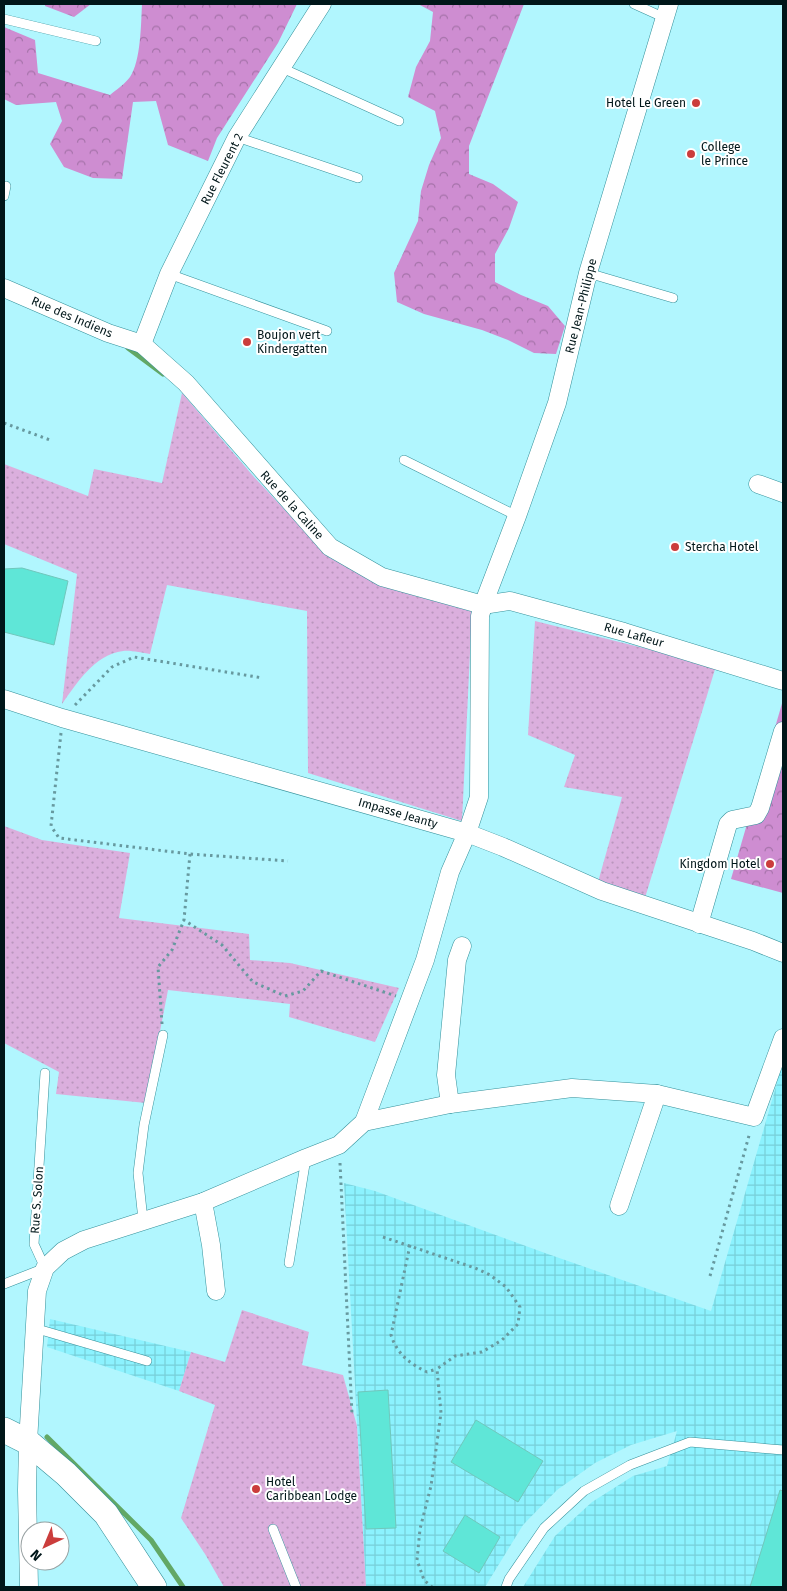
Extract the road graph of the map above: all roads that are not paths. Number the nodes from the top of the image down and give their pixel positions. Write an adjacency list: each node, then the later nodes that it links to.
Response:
1 (322, 4): 6 (street, Rue Fleurent 2)
2 (634, 4): 3 (lane)
3 (667, 11): 12 (street, Rue Jean-Philippe)
4 (4, 19): 5 (lane)
5 (96, 41)
6 (282, 68): 7 (lane); 8 (street, Rue Fleurent 2)
7 (399, 121)
8 (238, 137): 9 (lane); 13 (street, Rue Fleurent 2)
9 (358, 178)
10 (6, 186): 11 (lane)
11 (4, 196)
12 (588, 273): 15 (lane); 21 (street, Rue Jean-Philippe)
13 (169, 274): 16 (lane); 17 (street, Rue Fleurent 2)
14 (4, 288): 17 (street, Rue des Indiens)
15 (673, 298)
16 (327, 331)
17 (142, 344): 22 (street, Rue de la Caline)
18 (404, 460): 21 (lane)
19 (758, 484): 20 (street)
20 (783, 493)
21 (516, 516): 22 (street, Rue Jean-Philippe)
22 (483, 605): 23 (street, Rue Lafleur); 26 (street, Rue Jean-Philippe)
23 (783, 681)
24 (4, 699): 26 (street, Impasse Jeanty)
25 (783, 731): 27 (street)
26 (467, 833): 27 (street, Impasse Jeanty); 35 (street, Rue Jean-Philippe)
27 (699, 924): 29 (street, Impasse Jeanty)
28 (462, 946): 34 (street)
29 (783, 953)
30 (163, 1035): 39 (lane)
31 (783, 1038): 33 (street)
32 (45, 1073): 41 (lane, Rue S. Solon)
33 (657, 1094): 34 (street); 38 (street)
34 (450, 1104): 35 (street)
35 (364, 1122): 36 (street)
36 (306, 1158): 37 (street); 40 (lane)
37 (203, 1202): 39 (street); 43 (street)
38 (619, 1206)
39 (143, 1220): 41 (street)
40 (289, 1263)
41 (45, 1268): 42 (lane); 44 (street)
42 (4, 1284)
43 (216, 1291)
44 (34, 1328): 45 (lane); 47 (street)
45 (147, 1360)
46 (4, 1430): 47 (main road)
47 (28, 1442): 50 (street); 51 (main road)
48 (783, 1450): 53 (lane)
49 (274, 1529): 52 (lane)
50 (29, 1587)
51 (154, 1587)
52 (296, 1587)
53 (506, 1587)

